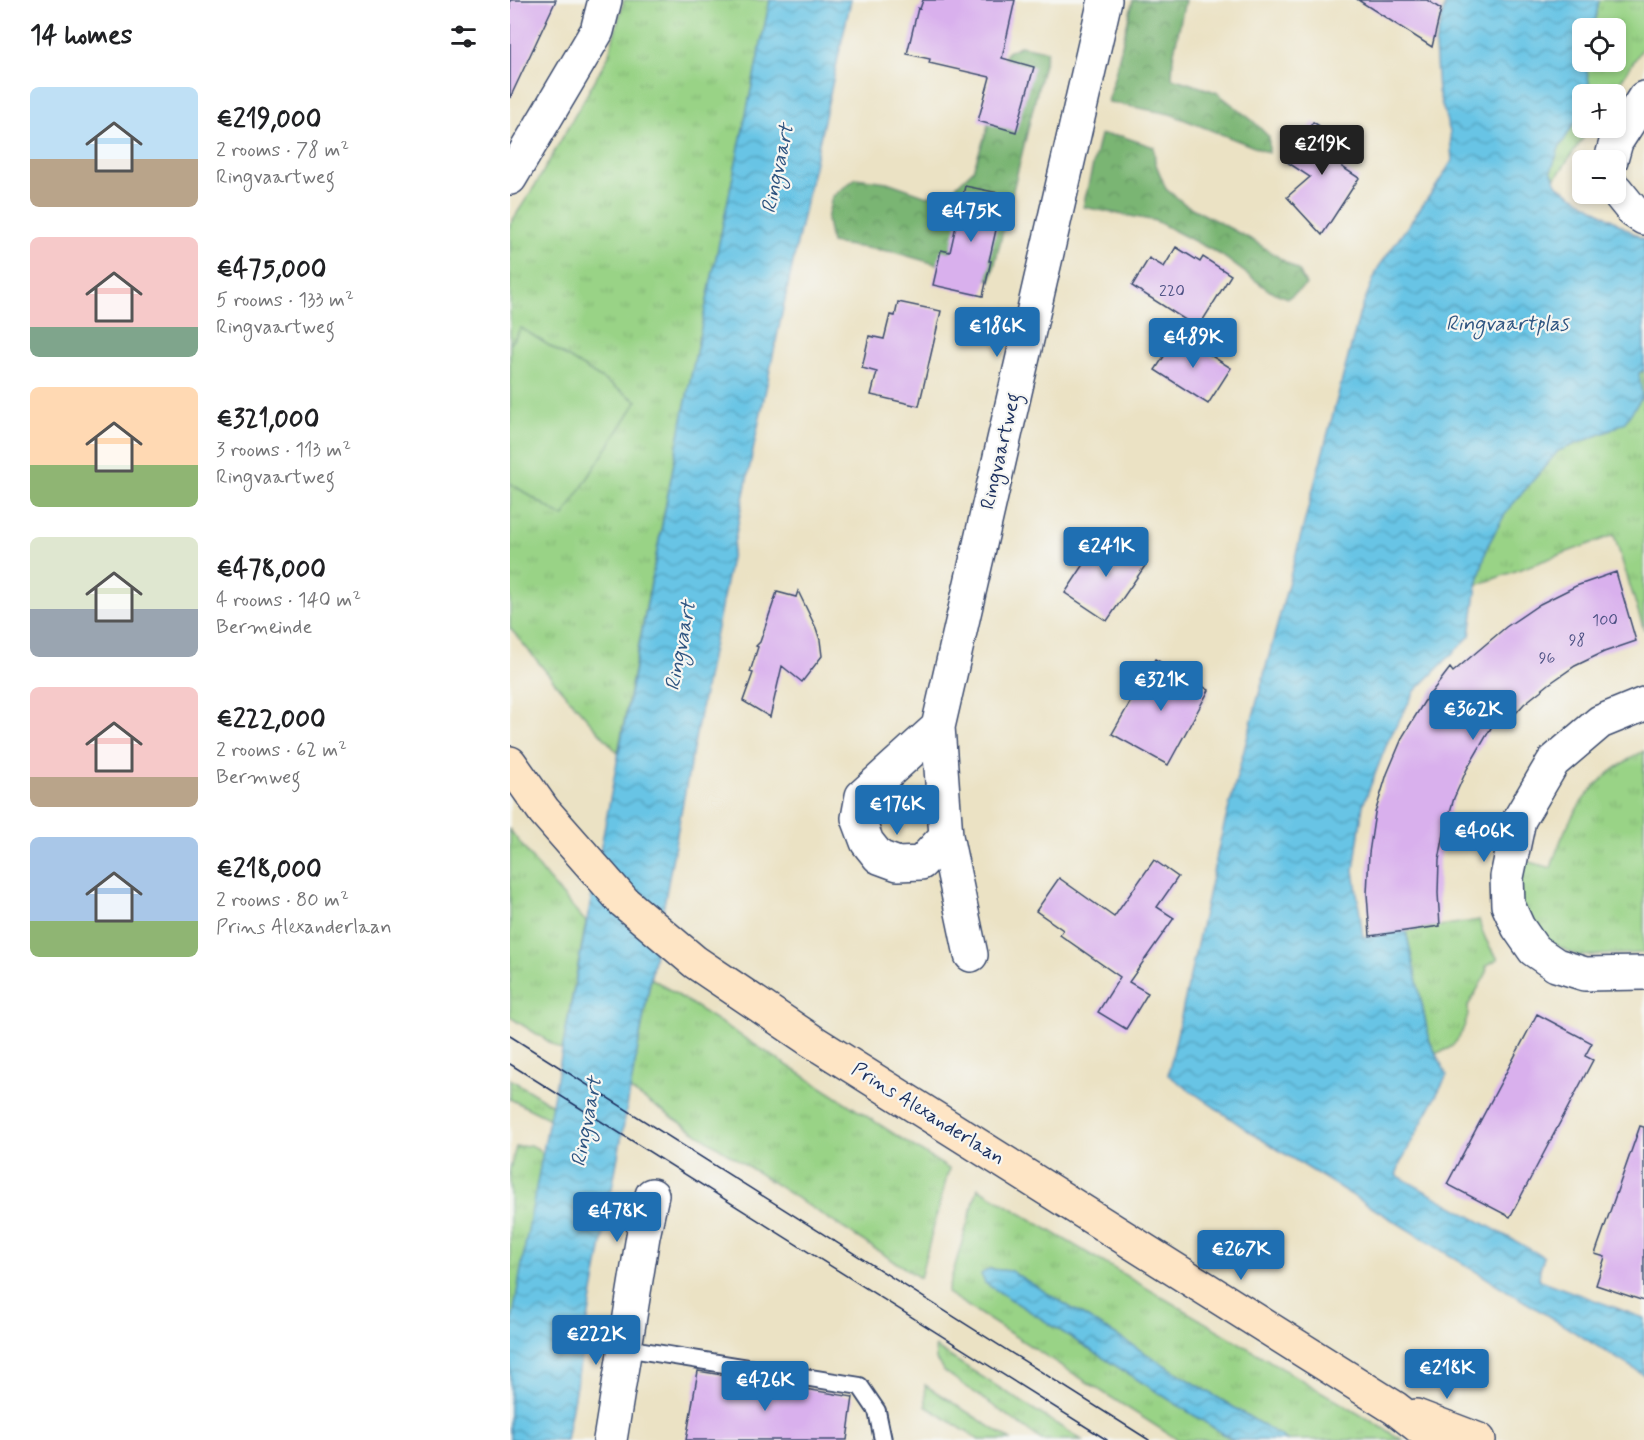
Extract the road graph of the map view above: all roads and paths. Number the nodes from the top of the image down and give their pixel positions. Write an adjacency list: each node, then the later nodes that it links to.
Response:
1 (605, 0): 5 (street)
2 (1105, 0): 9 (street, Ringvaartweg)
3 (1644, 98): 4 (street)
4 (1614, 150)
5 (510, 178)
6 (1626, 202): 7 (street)
7 (1644, 218)
8 (1644, 704): 13 (street)
9 (938, 727): 11 (street, Ringvaartweg); 11 (street)
10 (510, 763): 16 (main road, Prins Alexanderlaan)
11 (946, 836): 12 (street, Ringvaartweg)
12 (971, 955)
13 (1644, 973)
14 (652, 1195): 15 (street)
15 (625, 1348): 17 (street); 18 (lane)
16 (1395, 1408): 19 (main road, Prins Alexanderlaan); 20 (main road, Prins Alexanderlaan)
17 (610, 1440)
18 (883, 1440)
19 (1436, 1440)
20 (1479, 1440)

